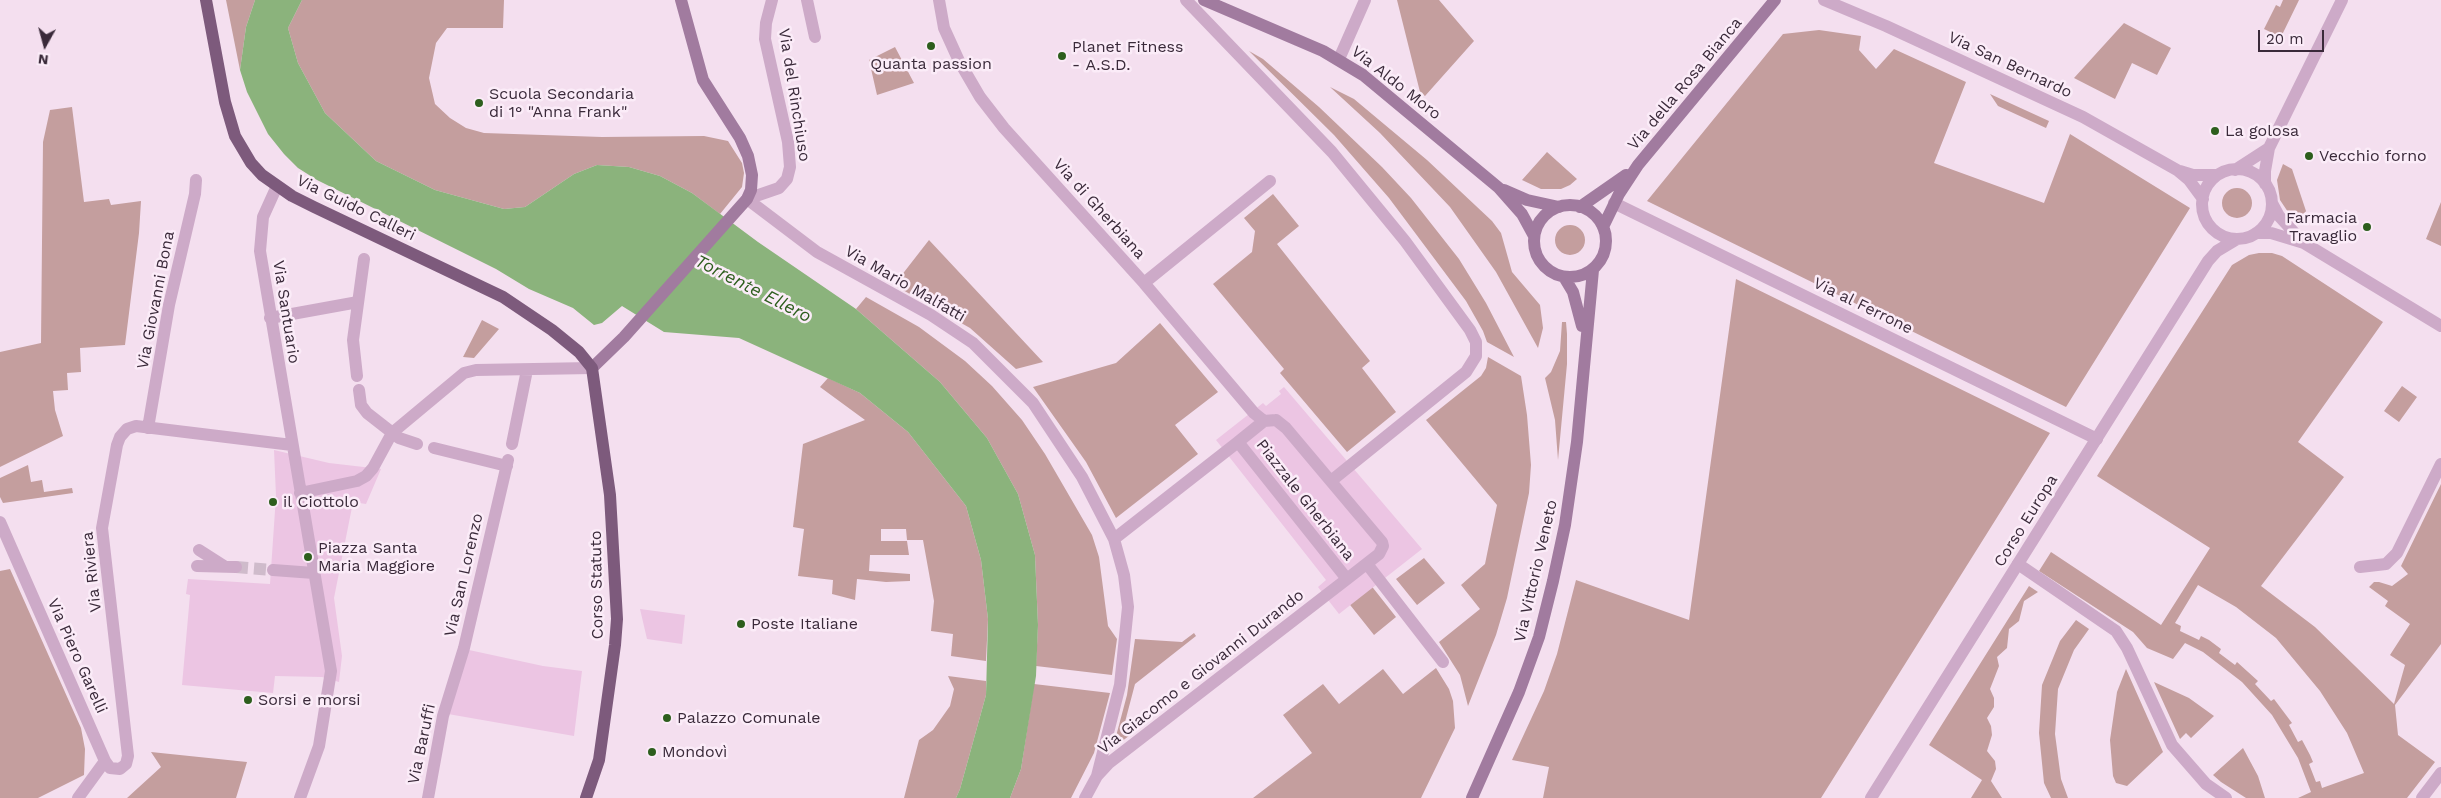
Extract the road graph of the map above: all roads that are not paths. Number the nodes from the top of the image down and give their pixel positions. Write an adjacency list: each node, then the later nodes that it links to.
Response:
1 (206, 0): 22 (main road, Via Guido Calleri)
2 (681, 0): 25 (main road)
3 (772, 0): 25 (street, Via del Rinchiuso)
4 (807, 0): 12 (street, Via del Rinchiuso)
5 (939, 0): 40 (street, Via di Gherbiana)
6 (1186, 0): 59 (street)
7 (1204, 0): 13 (main road, Via Aldo Moro)
8 (1365, 0): 13 (street)
9 (1775, 0): 15 (main road, Via della Rosa Bianca)
10 (1824, 0): 16 (street, Via San Bernardo)
11 (2342, 0): 14 (street)
12 (815, 37)
13 (1340, 59): 23 (main road, Via Aldo Moro)
14 (2269, 148): 17 (street); 21 (street)
15 (1638, 166): 26 (main road, Via della Rosa Bianca); 28 (main road, Via della Rosa Bianca)
16 (2177, 170): 18 (street, Via San Bernardo); 24 (street, Via San Bernardo)
17 (2235, 170): 18 (street); 21 (street)
18 (2217, 176): 24 (street)
19 (196, 180): 50 (street, Via Giovanni Bona)
20 (1270, 181): 40 (street)
21 (2265, 184): 27 (street)
22 (277, 186): 42 (street, Via Santuario); 45 (main road, Via Guido Calleri)
23 (1499, 188): 29 (main road, Via Aldo Moro); 33 (main road, Via Aldo Moro)
24 (2203, 200): 30 (street, Corso Europa)
25 (743, 203): 45 (main road); 62 (street, Via Mario Malfatti)
26 (1614, 203): 31 (main road, Via della Rosa Bianca); 52 (street, Via al Ferrone)
27 (2272, 203): 32 (street); 35 (street)
28 (1580, 206): 29 (main road); 31 (main road)
29 (1559, 207): 33 (main road)
30 (2208, 224): 34 (street); 37 (street, Corso Europa)
31 (1603, 227): 38 (main road, Via Vittorio Veneto)
32 (2256, 233): 34 (street, Corso Europa); 35 (street)
33 (1534, 236): 39 (main road)
34 (2237, 239): 37 (street, Corso Europa)
35 (2304, 243): 43 (street)
36 (364, 259): 41 (street)
37 (2208, 261): 52 (street, Corso Europa)
38 (1593, 270): 39 (main road); 44 (main road, Via Vittorio Veneto)
39 (1564, 277): 44 (main road, Via Vittorio Veneto)
40 (1144, 284): 49 (street, Via di Gherbiana)
41 (358, 302): 42 (street); 47 (street)
42 (270, 318): 56 (street, Via Santuario)
43 (2441, 326)
44 (1585, 339): 81 (main road, Via Vittorio Veneto)
45 (592, 368): 46 (street); 79 (main road, Corso Statuto)
46 (527, 370): 51 (street); 55 (street)
47 (358, 376)
48 (359, 390): 51 (street)
49 (1264, 422): 53 (street, Piazzale Gherbiana); 59 (street, Piazzale Gherbiana)
50 (148, 428): 56 (street, Via Riviera); 73 (street, Via Riviera)
51 (392, 433): 54 (street); 60 (street)
52 (2097, 439): 65 (street, Corso Europa)
53 (1238, 442): 62 (street); 70 (street, Piazzale Gherbiana)
54 (417, 444)
55 (512, 444)
56 (292, 445): 60 (street)
57 (434, 448): 72 (street, Via San Lorenzo)
58 (2441, 464): 67 (street)
59 (1331, 480): 64 (street, Piazzale Gherbiana)
60 (300, 493): 69 (street)
61 (0, 522): 73 (street, Via Piero Garelli)
62 (1114, 539): 75 (street, Via Mario Malfatti)
63 (199, 550): 66 (street)
64 (1367, 564): 70 (street, Piazzale Gherbiana); 71 (street, Piazzale Gherbiana)
65 (2018, 564): 82 (street, Corso Europa); 83 (street)
66 (197, 566)
67 (2360, 568)
68 (273, 570): 69 (street)
69 (314, 573): 77 (street)
70 (1347, 579): 75 (street, Via Giacomo e Giovanni Durando)
71 (1443, 662)
72 (449, 696): 78 (street, Via Baruffi)
73 (105, 761): 76 (street)
74 (2441, 773): 84 (street)
75 (1097, 776): 80 (street, Via Giacomo e Giovanni Durando)
76 (78, 798)
77 (300, 798)
78 (428, 798)
79 (586, 798)
80 (1085, 798)
81 (1472, 798)
82 (1871, 798)
83 (2226, 798)
84 (2422, 798)

